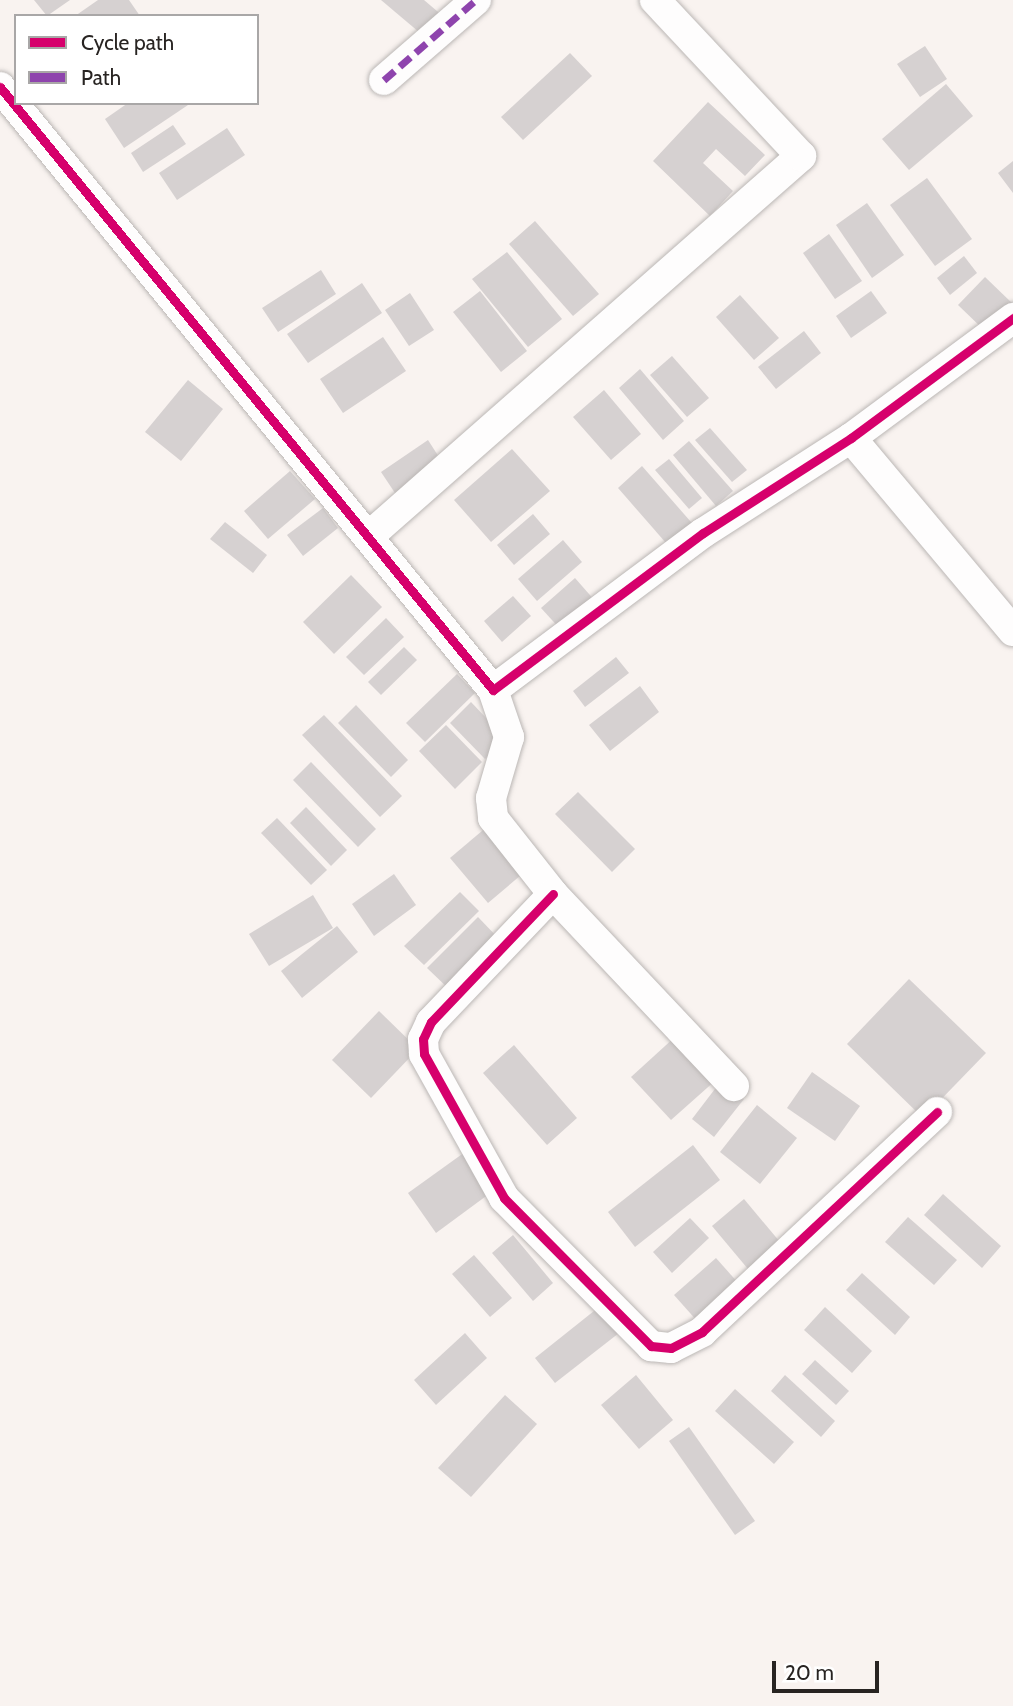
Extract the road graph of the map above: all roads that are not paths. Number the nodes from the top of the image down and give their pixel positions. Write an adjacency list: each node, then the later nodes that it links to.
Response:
1 (476, 0): 3 (street)
2 (655, 0): 9 (street)
3 (384, 80)
4 (0, 87): 5 (street)
5 (14, 104)
6 (15, 105): 9 (street)
7 (1013, 318): 8 (street)
8 (851, 438): 10 (street); 11 (street)
9 (368, 537): 11 (street)
10 (1013, 631)
11 (493, 690): 12 (street)
12 (553, 894): 13 (street); 14 (street)
13 (734, 1086)
14 (937, 1112)

